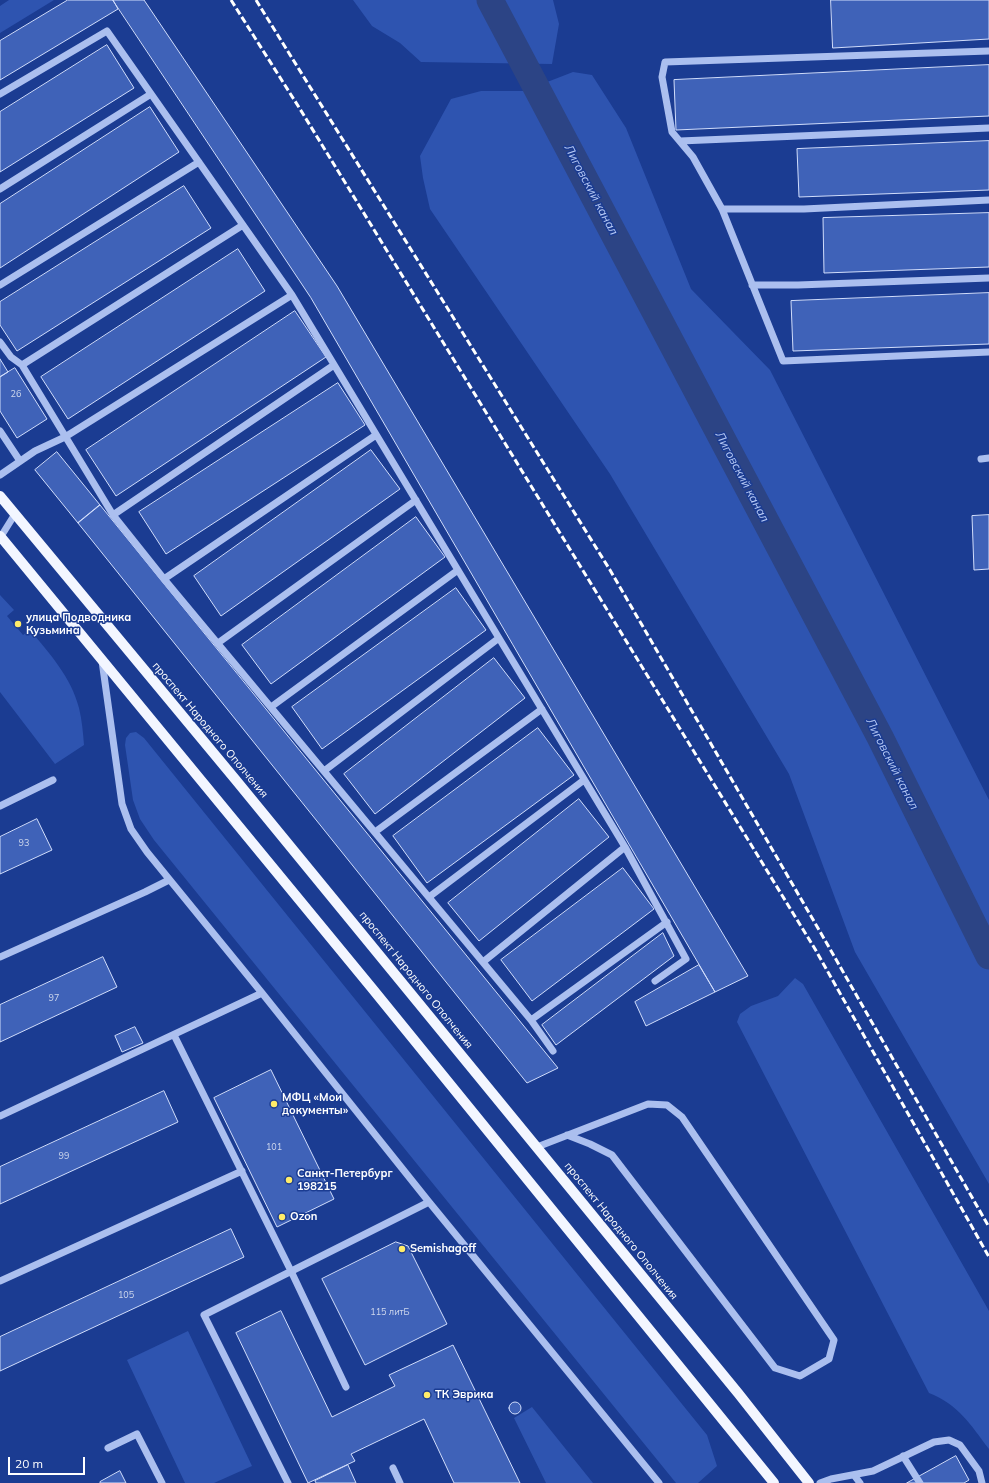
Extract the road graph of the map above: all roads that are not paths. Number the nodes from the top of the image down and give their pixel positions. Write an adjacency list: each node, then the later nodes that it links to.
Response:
1 (989, 51): 5 (street)
2 (0, 94): 3 (street)
3 (152, 94): 6 (street); 7 (street)
4 (989, 128): 5 (street)
5 (680, 141): 9 (street)
6 (199, 162): 10 (street); 12 (street)
7 (0, 189)
8 (989, 200): 9 (street)
9 (722, 209): 13 (street)
10 (243, 225): 14 (street); 17 (street)
11 (989, 278): 13 (street)
12 (0, 285)
13 (752, 285): 16 (street)
14 (292, 295): 18 (street); 21 (street)
15 (0, 342): 17 (street)
16 (989, 352)
17 (22, 365): 21 (street)
18 (334, 365): 20 (street); 29 (street)
19 (0, 431): 24 (street)
20 (376, 435): 27 (street); 32 (street)
21 (65, 437): 24 (street); 29 (street)
22 (989, 458): 23 (street)
23 (981, 459)
24 (20, 461): 25 (street)
25 (0, 476)
26 (0, 496): 28 (main road, проспект Народного Ополчения)
27 (416, 500): 31 (street); 34 (street)
28 (15, 514): 30 (street); 56 (main road, проспект Народного Ополчения)
29 (113, 515): 32 (street)
30 (1, 537): 35 (main road)
31 (458, 570): 33 (street); 36 (street)
32 (164, 579): 34 (street)
33 (499, 638): 37 (street); 38 (street)
34 (218, 644): 36 (street)
35 (102, 658): 44 (street); 70 (main road)
36 (271, 707): 38 (street)
37 (542, 709): 40 (street); 42 (street)
38 (324, 771): 42 (street)
39 (53, 780): 41 (street)
40 (584, 780): 43 (street); 45 (street)
41 (0, 806)
42 (375, 832): 45 (street)
43 (625, 847): 46 (street); 48 (street)
44 (169, 880): 47 (street); 50 (street)
45 (429, 897): 48 (street)
46 (667, 922): 49 (street); 51 (street)
47 (0, 956)
48 (483, 962): 51 (street)
49 (654, 981)
50 (262, 993): 52 (street); 58 (street)
51 (531, 1020): 53 (street)
52 (174, 1035): 54 (street); 57 (street)
53 (553, 1051)
54 (0, 1116)
55 (568, 1135): 55 (street); 56 (street)
56 (537, 1147): 71 (main road, проспект Народного Ополчения)
57 (242, 1171): 59 (street); 60 (street)
58 (429, 1202): 59 (street); 69 (street)
59 (291, 1271): 61 (street); 67 (street)
60 (0, 1281)
61 (346, 1387)
62 (108, 1448): 66 (street)
63 (904, 1456): 65 (street); 74 (street); 75 (street)
64 (393, 1468): 68 (street)
65 (854, 1475): 72 (street); 73 (street)
66 (162, 1483)
67 (288, 1483)
68 (400, 1483)
69 (659, 1483)
70 (774, 1483)
71 (809, 1483)
72 (820, 1483)
73 (860, 1483)
74 (920, 1483)
75 (982, 1483)

